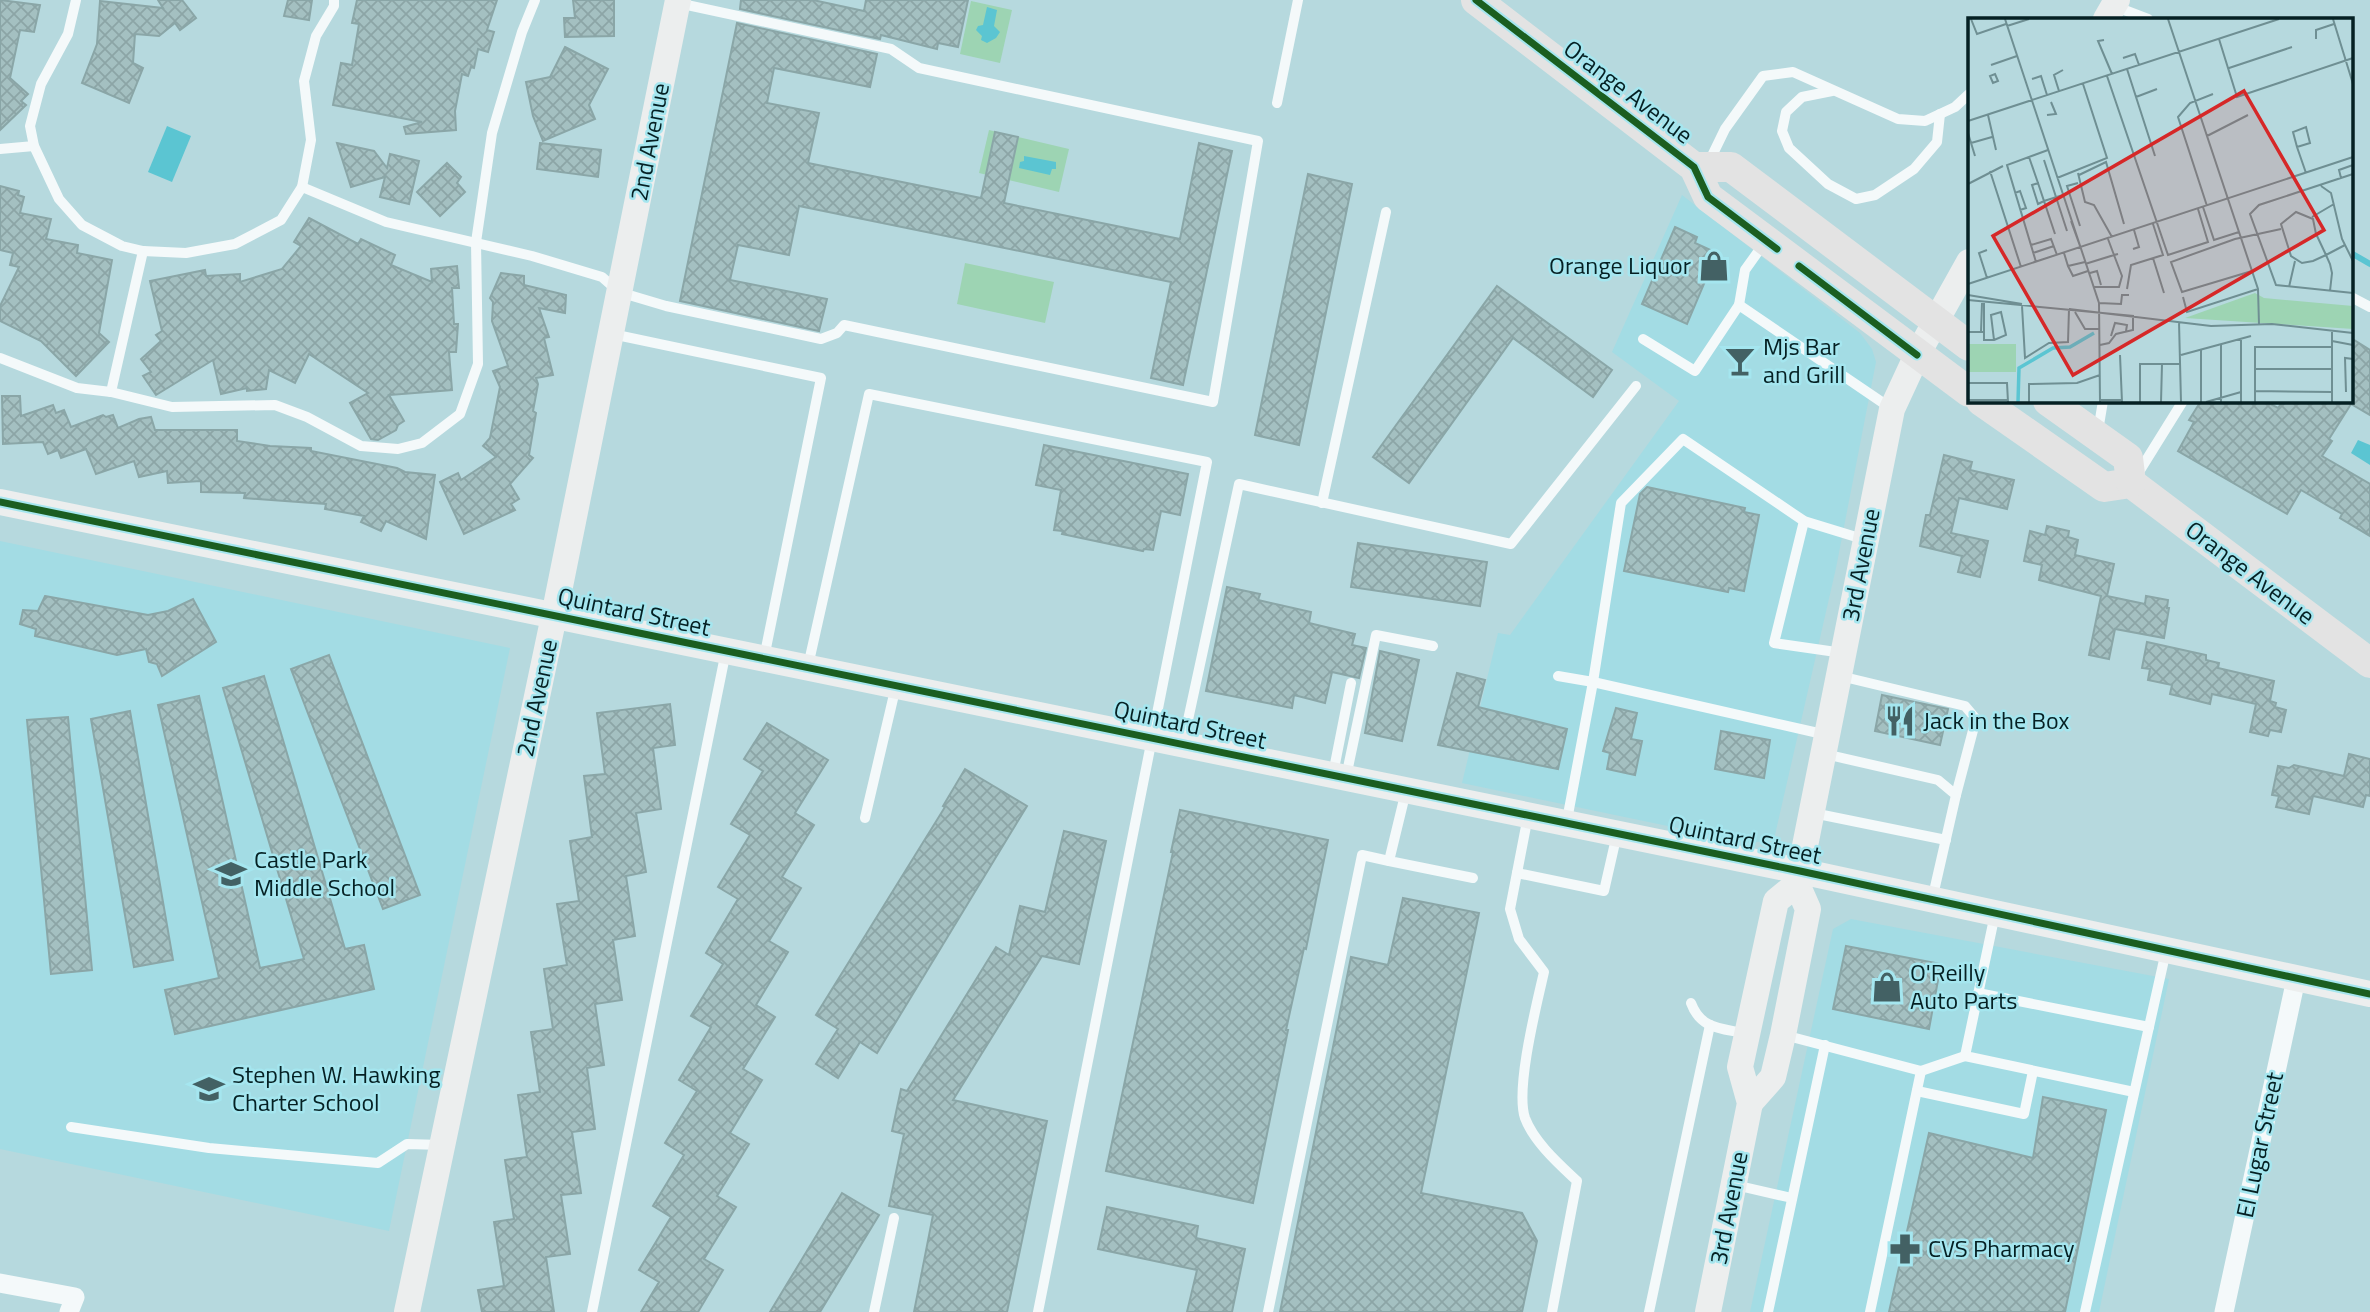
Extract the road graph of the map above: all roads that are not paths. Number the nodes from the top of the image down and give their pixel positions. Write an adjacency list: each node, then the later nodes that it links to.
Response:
1 (76, 0): 13 (lane)
2 (334, 0): 16 (lane)
3 (535, 0): 19 (lane)
4 (1298, 0): 11 (lane)
5 (1476, 0): 15 (main road, Orange Avenue)
6 (678, 1): 22 (street, 2nd Avenue); 22 (lane)
7 (2113, 8): 8 (lane)
8 (2145, 18)
9 (1833, 91): 12 (lane); 12 (lane); 15 (lane)
10 (1968, 95): 12 (lane)
11 (1277, 103)
12 (1940, 114)
13 (34, 146): 14 (lane); 20 (lane)
14 (0, 149)
15 (1700, 167): 18 (main road, Orange Avenue); 26 (main road, Orange Avenue)
16 (302, 187): 19 (lane); 20 (lane)
17 (1386, 212): 43 (lane)
18 (1766, 241): 24 (lane); 30 (main road, Orange Avenue)
19 (476, 242): 22 (lane); 34 (lane)
20 (143, 251): 34 (lane)
21 (1968, 264): 26 (street, 3rd Avenue)
22 (619, 292): 27 (street, 2nd Avenue)
23 (2352, 298): 25 (lane)
24 (1739, 305): 28 (lane); 39 (lane)
25 (2370, 307)
26 (1935, 322): 29 (main road, Orange Avenue); 30 (street, 3rd Avenue)
27 (611, 333): 46 (street, 2nd Avenue); 49 (lane)
28 (1643, 338)
29 (1968, 345)
30 (1917, 355): 33 (main road, Orange Avenue); 39 (street, 3rd Avenue)
31 (0, 358): 34 (lane)
32 (1636, 386): 43 (lane)
33 (1968, 391)
34 (111, 392)
35 (1982, 402): 41 (main road)
36 (2049, 402): 40 (main road)
37 (2104, 402): 40 (lane)
38 (2182, 402): 41 (lane)
39 (1892, 410): 45 (street, 3rd Avenue)
40 (2097, 436): 41 (main road)
41 (2131, 483): 50 (main road, Orange Avenue)
42 (0, 502): 46 (street, Quintard Street)
43 (1322, 503): 58 (lane)
44 (1804, 521): 45 (lane); 51 (lane); 54 (lane)
45 (1866, 540): 51 (street, 3rd Avenue)
46 (554, 616): 48 (street, Quintard Street); 92 (street, 2nd Avenue)
47 (1433, 646): 60 (lane)
48 (726, 651): 49 (street, Quintard Street); 99 (lane)
49 (764, 658): 52 (street, Quintard Street)
50 (2370, 663)
51 (1842, 664): 59 (street, 3rd Avenue); 62 (lane)
52 (807, 668): 56 (street, Quintard Street); 57 (lane)
53 (1559, 676): 54 (lane)
54 (1593, 682): 59 (lane); 66 (lane)
55 (1351, 683): 60 (lane)
56 (896, 686): 57 (street, Quintard Street); 65 (lane)
57 (1152, 737): 58 (street, Quintard Street); 101 (lane)
58 (1183, 743): 60 (street, Quintard Street)
59 (1826, 745): 62 (lane); 63 (street, 3rd Avenue)
60 (1339, 776): 61 (street, Quintard Street)
61 (1406, 790): 64 (street, Quintard Street); 69 (lane)
62 (1956, 794): 68 (lane)
63 (1812, 813): 68 (lane); 72 (street, 3rd Avenue)
64 (1528, 816): 66 (street, Quintard Street); 70 (lane)
65 (865, 818)
66 (1566, 823): 67 (street, Quintard Street)
67 (1617, 834): 70 (lane); 72 (street, Quintard Street)
68 (1946, 840): 73 (lane)
69 (1389, 861): 71 (lane); 102 (lane)
70 (1517, 873): 103 (lane)
71 (1474, 878)
72 (1798, 878): 73 (street, Quintard Street); 82 (street, 3rd Avenue); 83 (street, 3rd Avenue)
73 (1932, 900): 74 (street, Quintard Street)
74 (1995, 914): 75 (street, Quintard Street); 77 (lane)
75 (2166, 951): 76 (street, Quintard Street); 81 (lane)
76 (2295, 979): 78 (street, Quintard Street); 109 (street, El Lugar Street)
77 (1978, 993): 81 (lane); 85 (lane)
78 (2370, 994)
79 (1692, 1003): 80 (lane)
80 (1710, 1025): 82 (lane); 104 (lane)
81 (2149, 1027): 89 (lane)
82 (1747, 1034): 90 (street, 3rd Avenue)
83 (1783, 1035): 84 (lane); 90 (street, 3rd Avenue)
84 (1825, 1045): 87 (lane); 94 (lane)
85 (1965, 1056): 86 (lane); 87 (lane)
86 (2032, 1070): 88 (lane); 89 (lane)
87 (1921, 1071): 88 (lane)
88 (1917, 1091): 107 (lane)
89 (2134, 1092): 108 (lane)
90 (1750, 1103): 93 (street, 3rd Avenue)
91 (71, 1127): 92 (lane)
92 (442, 1145): 98 (street, 2nd Avenue)
93 (1735, 1185): 94 (lane); 105 (street, 3rd Avenue)
94 (1792, 1198): 106 (lane)
95 (894, 1218): 100 (lane)
96 (0, 1283): 97 (street)
97 (69, 1312)
98 (407, 1312)
99 (592, 1312)
100 (874, 1312)
101 (1038, 1312)
102 (1268, 1312)
103 (1552, 1312)
104 (1649, 1312)
105 (1708, 1312)
106 (1768, 1312)
107 (1870, 1312)
108 (2085, 1312)
109 (2224, 1312)

